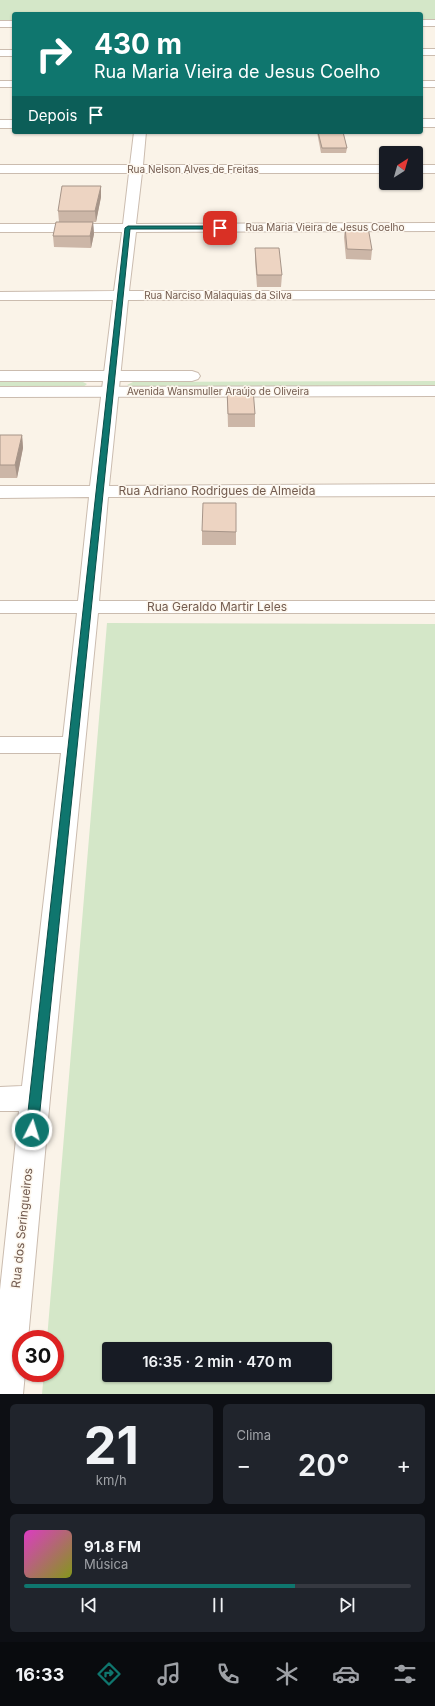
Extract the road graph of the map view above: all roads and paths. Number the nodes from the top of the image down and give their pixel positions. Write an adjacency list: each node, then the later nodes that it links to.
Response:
1 (423, 23): 2 (street)
2 (435, 23)
3 (0, 24): 4 (street)
4 (12, 24)
5 (423, 52): 6 (street)
6 (435, 52)
7 (0, 53): 8 (street)
8 (12, 53)
9 (0, 84): 10 (street)
10 (12, 84)
11 (423, 84): 12 (street)
12 (435, 84)
13 (423, 123): 14 (street)
14 (435, 123)
15 (0, 124): 16 (street)
16 (12, 124)
17 (140, 134): 19 (street, Rua dos Seringueiros)
18 (0, 169): 19 (street, Rua Nelson Alves de Freitas)
19 (136, 169): 20 (street, Rua Nelson Alves de Freitas); 25 (street, Rua dos Seringueiros)
20 (379, 169)
21 (423, 169): 22 (street)
22 (435, 169)
23 (435, 227): 25 (street, Rua Maria Vieira de Jesus Coelho)
24 (0, 228): 25 (street, Rua Maria Vieira de Jesus Coelho)
25 (128, 228): 28 (street, Rua dos Seringueiros)
26 (435, 295): 28 (street, Rua Narciso Malaquias da Silva)
27 (0, 296): 28 (street, Rua Narciso Malaquias da Silva)
28 (121, 296): 33 (street, Rua dos Seringueiros)
29 (0, 376): 33 (street, Avenida Wansmuller Araújo de Oliveira)
30 (207, 376): 33 (street, Avenida Wansmuller Araújo de Oliveira)
31 (317, 376): 32 (street, Avenida Wansmuller Araújo de Oliveira)
32 (435, 376)
33 (112, 384): 34 (street, Avenida Wansmuller Araújo de Oliveira); 35 (street, Avenida Wansmuller Araújo de Oliveira); 38 (street, Rua dos Seringueiros)
34 (435, 391)
35 (0, 392)
36 (435, 490): 38 (street, Rua Adriano Rodrigues de Almeida)
37 (0, 492): 38 (street, Rua Adriano Rodrigues de Almeida)
38 (99, 492): 40 (street, Rua dos Seringueiros)
39 (0, 607): 40 (street, Rua Geraldo Martir Leles)
40 (88, 607): 41 (street, Rua Geraldo Martir Leles); 43 (street, Rua dos Seringueiros)
41 (435, 607)
42 (0, 745): 43 (street)
43 (73, 745): 45 (street, Rua dos Seringueiros)
44 (0, 1098): 45 (street)
45 (35, 1098): 46 (street, Rua dos Seringueiros)
46 (4, 1384)

